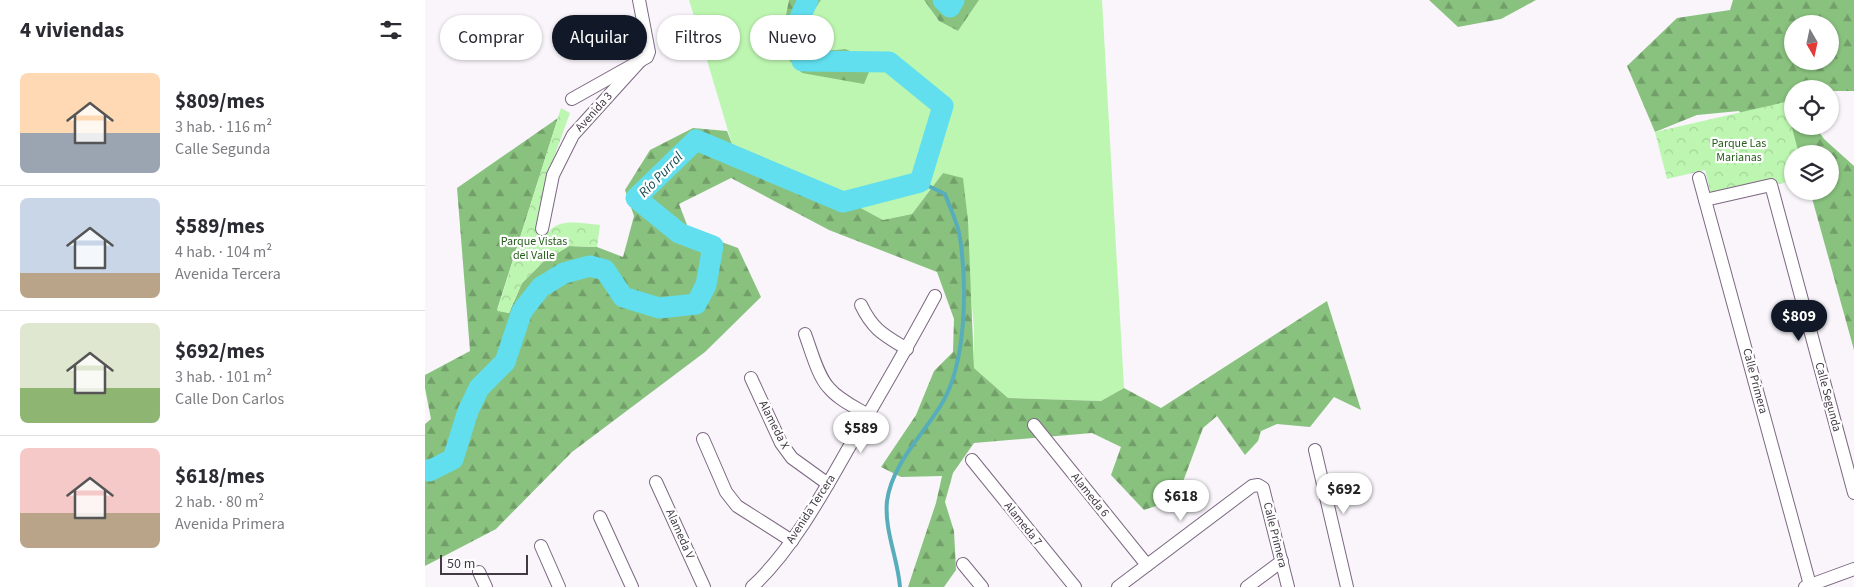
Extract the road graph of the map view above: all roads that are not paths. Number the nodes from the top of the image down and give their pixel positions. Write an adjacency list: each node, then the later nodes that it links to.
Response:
1 (639, 0): 2 (street)
2 (642, 15)
3 (647, 42): 4 (street)
4 (647, 57)
5 (641, 60): 6 (street); 9 (street, Avenida 3)
6 (572, 99)
7 (1699, 178): 8 (street, Calle Primera)
8 (1705, 200): 22 (street, Calle Segunda); 31 (street, Calle Primera)
9 (542, 229)
10 (935, 296): 13 (street, Avenida Tercera)
11 (861, 305): 13 (street)
12 (805, 334): 15 (street)
13 (907, 349): 15 (street, Avenida Tercera)
14 (751, 378): 21 (street, Alameda X)
15 (868, 415): 21 (street, Avenida Tercera)
16 (1034, 425): 28 (street, Alameda 6)
17 (703, 439): 24 (street)
18 (1315, 450): 42 (street)
19 (972, 460): 38 (street, Alameda 7)
20 (656, 482): 35 (street, Alameda V)
21 (828, 484): 24 (street, Avenida Tercera)
22 (1854, 493)
23 (600, 517): 34 (street)
24 (792, 541): 36 (street, Avenida Tercera)
25 (541, 546): 33 (street)
26 (1282, 561): 28 (street, Calle Primera); 40 (street); 41 (street, Calle Primera)
27 (963, 564): 37 (street)
28 (1147, 565): 39 (street)
29 (1854, 569): 31 (street)
30 (479, 572): 32 (street)
31 (1808, 586)
32 (486, 587)
33 (559, 587)
34 (632, 587)
35 (704, 587)
36 (753, 587)
37 (982, 587)
38 (1075, 587)
39 (1118, 587)
40 (1247, 587)
41 (1288, 587)
42 (1347, 587)

